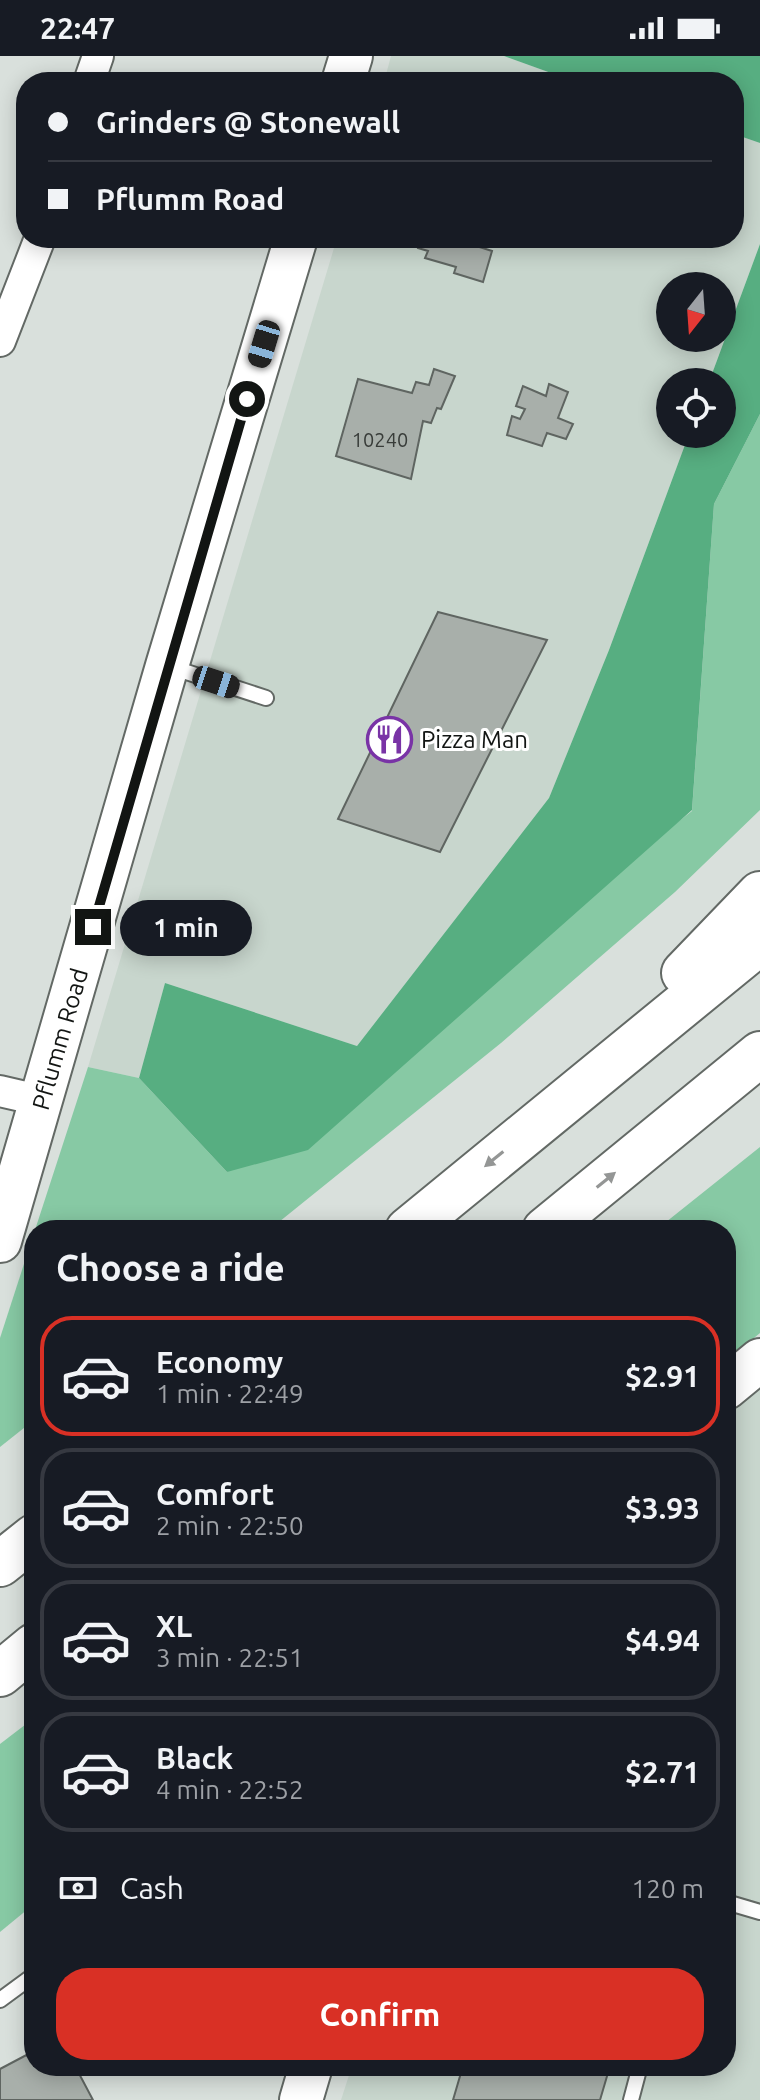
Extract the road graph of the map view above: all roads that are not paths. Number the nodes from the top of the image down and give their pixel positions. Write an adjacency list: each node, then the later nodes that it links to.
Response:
1 (36, 248): 3 (street)
2 (293, 248): 4 (main road, Pflumm Road)
3 (0, 341)
4 (167, 666): 5 (lane); 12 (main road, Pflumm Road)
5 (266, 698)
6 (760, 894): 13 (highway)
7 (760, 942): 13 (highway)
8 (760, 1054): 11 (highway)
9 (760, 1065): 11 (highway)
10 (0, 1091): 12 (street)
11 (704, 1100): 15 (highway, one-way to 11)
12 (43, 1101): 16 (main road, Pflumm Road)
13 (554, 1110): 14 (highway, one-way to 14)
14 (420, 1220)
15 (557, 1220)
16 (0, 1241)
17 (760, 1360): 18 (main road)
18 (736, 1380)
19 (24, 1545): 20 (highway)
20 (0, 1564)
21 (736, 1905): 22 (lane)
22 (760, 1912)
23 (24, 1982): 24 (lane)
24 (0, 2000)
25 (308, 2076): 27 (main road)
26 (637, 2076): 28 (lane)
27 (301, 2100)
28 (631, 2100)

